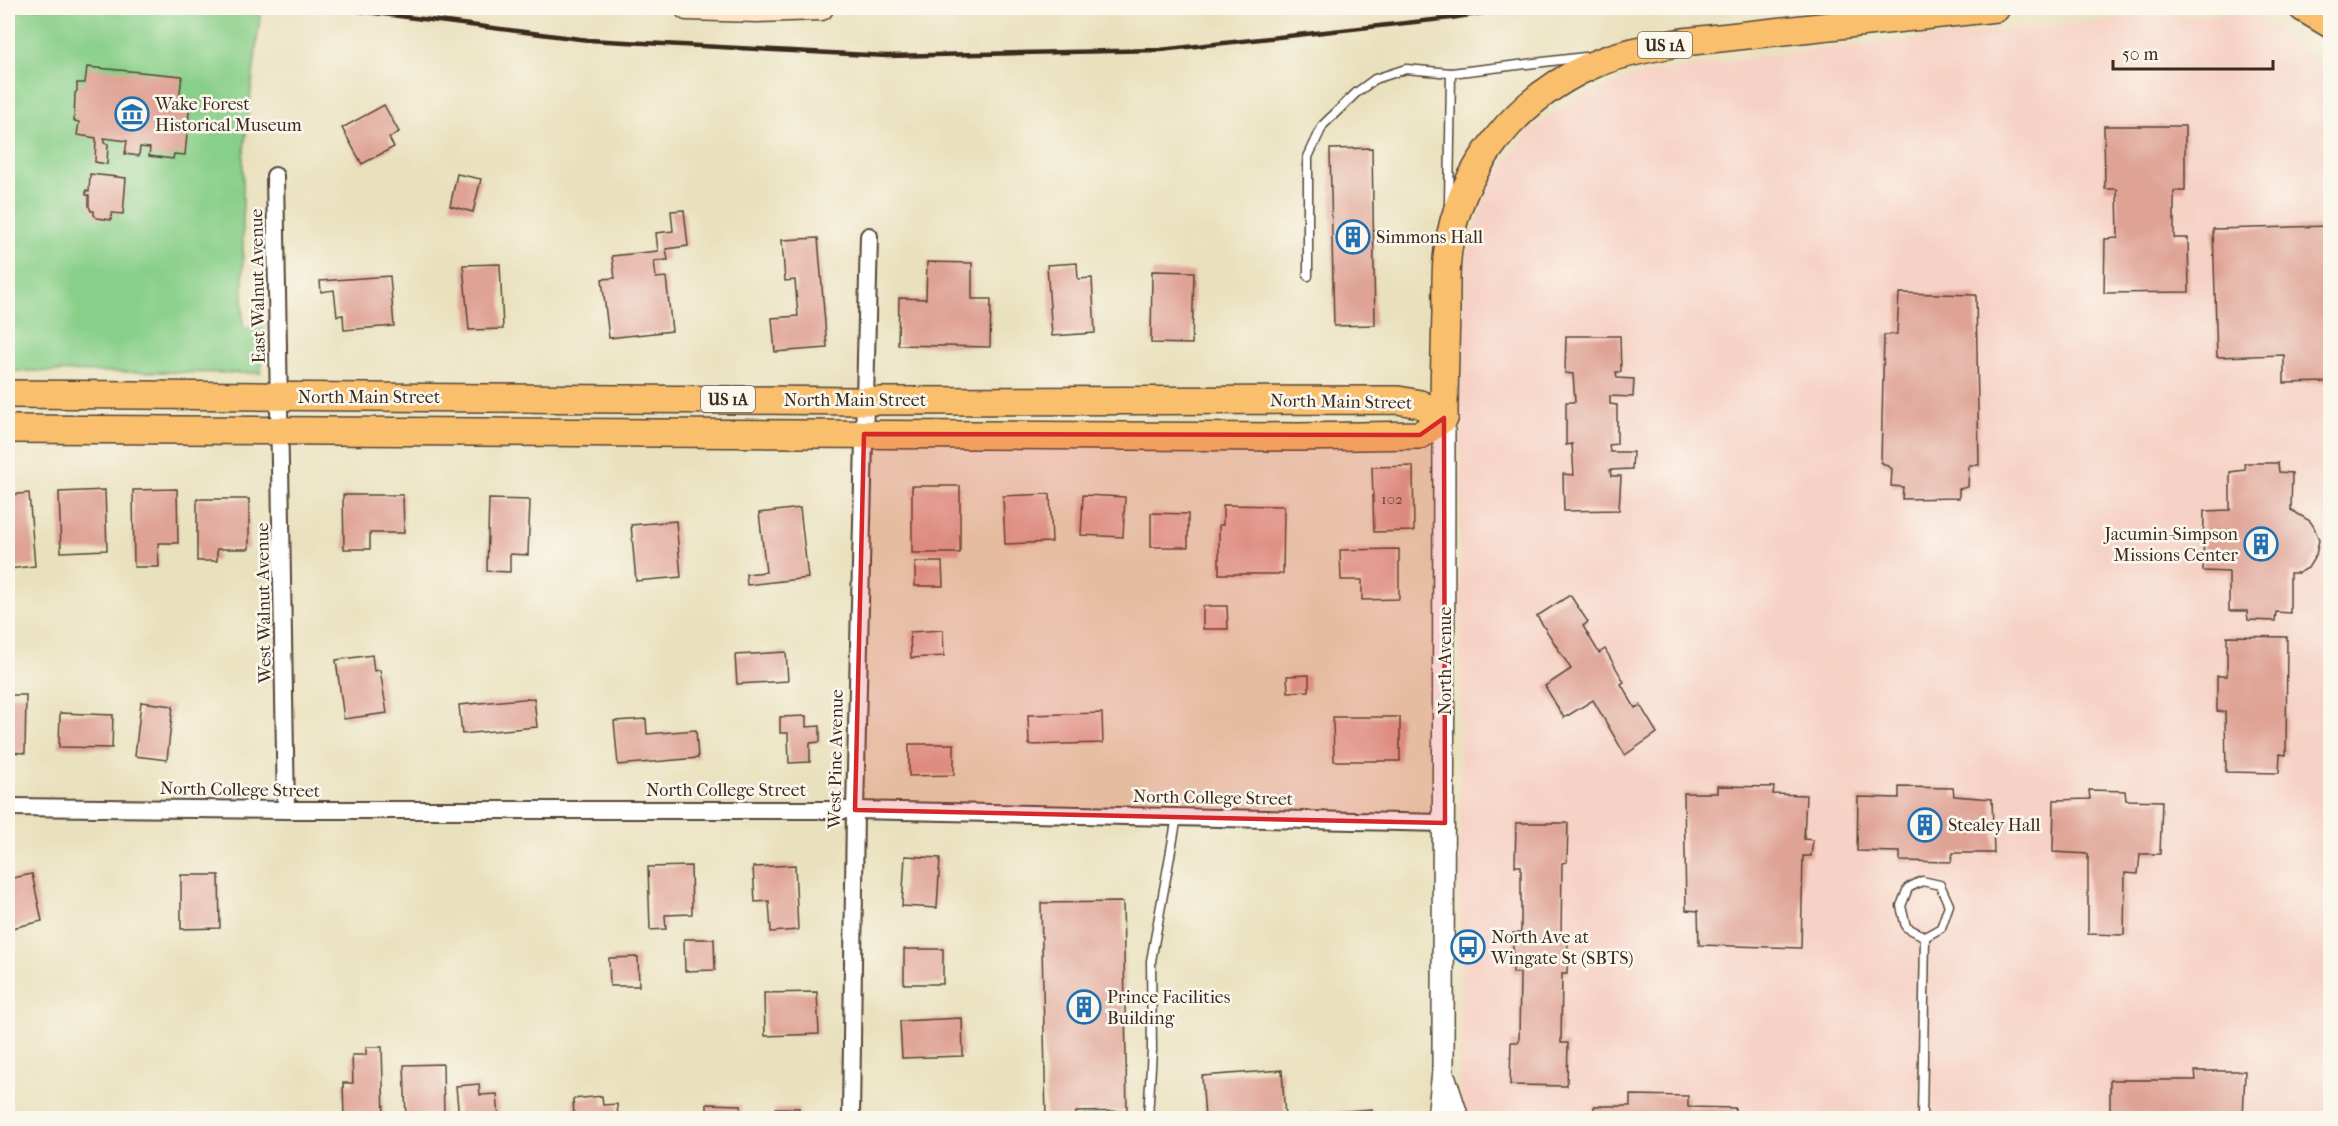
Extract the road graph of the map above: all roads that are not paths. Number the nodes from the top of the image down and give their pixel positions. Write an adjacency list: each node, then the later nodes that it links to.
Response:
1 (687, 8): 2 (main road)
2 (820, 8)
3 (1987, 8): 6 (main road, US 1A)
4 (2303, 8): 5 (main road)
5 (2331, 24)
6 (1636, 51): 7 (lane); 10 (main road, US 1A)
7 (1451, 73): 10 (lane); 11 (lane)
8 (275, 176): 13 (street, East Walnut Avenue)
9 (869, 236): 14 (street, West Pine Avenue)
10 (1448, 249): 15 (main road, North Avenue / US 1A)
11 (1308, 276)
12 (8, 394): 13 (main road, North Main Street / US 1A)
13 (281, 396): 14 (main road, North Main Street / US 1A); 17 (street, West Walnut Avenue)
14 (863, 400): 15 (main road, North Main Street / US 1A); 18 (street, West Pine Avenue)
15 (1444, 418): 18 (main road, North Main Street); 23 (street, North Avenue)
16 (8, 429): 17 (main road, North Main Street)
17 (281, 431): 18 (main road, North Main Street); 20 (street, West Walnut Avenue)
18 (864, 434): 21 (street, West Pine Avenue)
19 (8, 807): 20 (street, North College Street)
20 (286, 810): 21 (street, North College Street)
21 (855, 810): 22 (street, North College Street); 26 (street, West Pine Avenue)
22 (1177, 817): 23 (street, North College Street); 27 (lane)
23 (1445, 823): 25 (street, North Avenue)
24 (1924, 937): 24 (lane); 30 (lane)
25 (1443, 1072): 28 (street, North Avenue); 29 (street, North Avenue)
26 (851, 1119)
27 (1148, 1119)
28 (1438, 1119)
29 (1458, 1119)
30 (1922, 1119)

